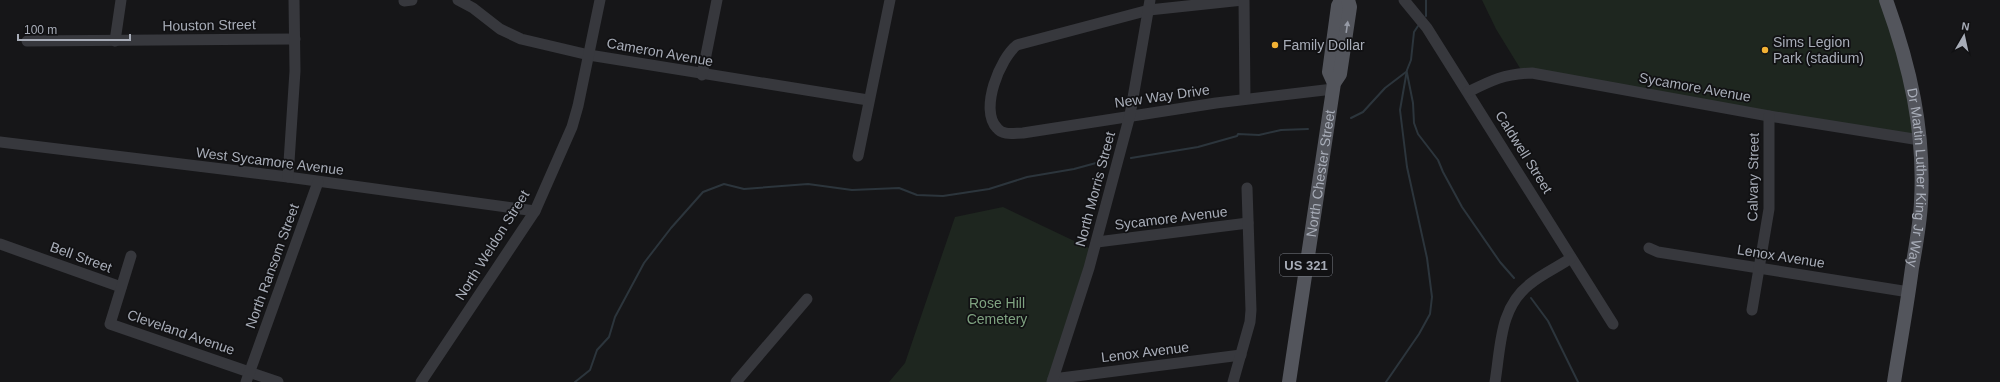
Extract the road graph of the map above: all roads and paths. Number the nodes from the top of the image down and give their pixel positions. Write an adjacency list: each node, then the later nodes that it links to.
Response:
1 (121, 0): 15 (street)
2 (294, 0): 13 (street)
3 (458, 0): 16 (street, Cameron Avenue)
4 (600, 0): 16 (street, North Weldon Street)
5 (717, 0): 17 (street)
6 (890, 0): 21 (street)
7 (1243, 0): 12 (street); 20 (street)
8 (1341, 0): 18 (main road, North Chester Street / US 321)
9 (1348, 0): 18 (main road, North Chester Street / US 321, one-way to 9)
10 (1404, 0): 19 (street, Caldwell Street)
11 (1886, 0): 24 (main road, Dr Martin Luther King Jr Way)
12 (1150, 5): 22 (street, North Morris Street); 22 (street, New Way Drive)
13 (295, 39): 15 (street, Houston Street); 27 (street)
14 (27, 41): 15 (street, Houston Street)
15 (115, 41)
16 (588, 55): 17 (street, Cameron Avenue); 30 (street, North Weldon Street)
17 (702, 75): 21 (street, Cameron Avenue)
18 (1334, 86): 20 (street, New Way Drive); 50 (main road, North Chester Street / US 321)
19 (1468, 92): 23 (street, Sycamore Avenue); 36 (street, Caldwell Street)
20 (1245, 99): 22 (street, New Way Drive)
21 (868, 100): 26 (street)
22 (1130, 115): 32 (street, North Morris Street)
23 (1769, 116): 24 (street, Sycamore Avenue); 37 (street, Calvary Street)
24 (1920, 140): 39 (main road, Dr Martin Luther King Jr Way)
25 (0, 142): 27 (street, West Sycamore Avenue)
26 (858, 156)
27 (288, 177): 28 (street, West Sycamore Avenue)
28 (318, 182): 30 (street, West Sycamore Avenue); 44 (street, North Ransom Street)
29 (1247, 188): 31 (street)
30 (535, 211): 47 (street, North Weldon Street)
31 (1248, 223): 32 (street, Sycamore Avenue); 43 (street)
32 (1097, 242): 45 (street, North Morris Street)
33 (0, 244): 38 (street, Bell Street)
34 (1649, 248): 37 (street, Lenox Avenue)
35 (131, 256): 38 (street, Bell Street)
36 (1571, 258): 42 (street, Caldwell Street); 51 (street)
37 (1759, 268): 39 (street, Lenox Avenue); 41 (street, Calvary Street)
38 (121, 287): 44 (street, Cleveland Avenue)
39 (1909, 292): 52 (main road, Dr Martin Luther King Jr Way)
40 (807, 299): 48 (street)
41 (1752, 310)
42 (1613, 324)
43 (1241, 355): 45 (street, Lenox Avenue); 49 (street)
44 (248, 377): 46 (street, Cleveland Avenue)
45 (1053, 380)
46 (278, 382)
47 (422, 382)
48 (736, 382)
49 (1233, 382)
50 (1289, 382)
51 (1495, 382)
52 (1894, 382)

